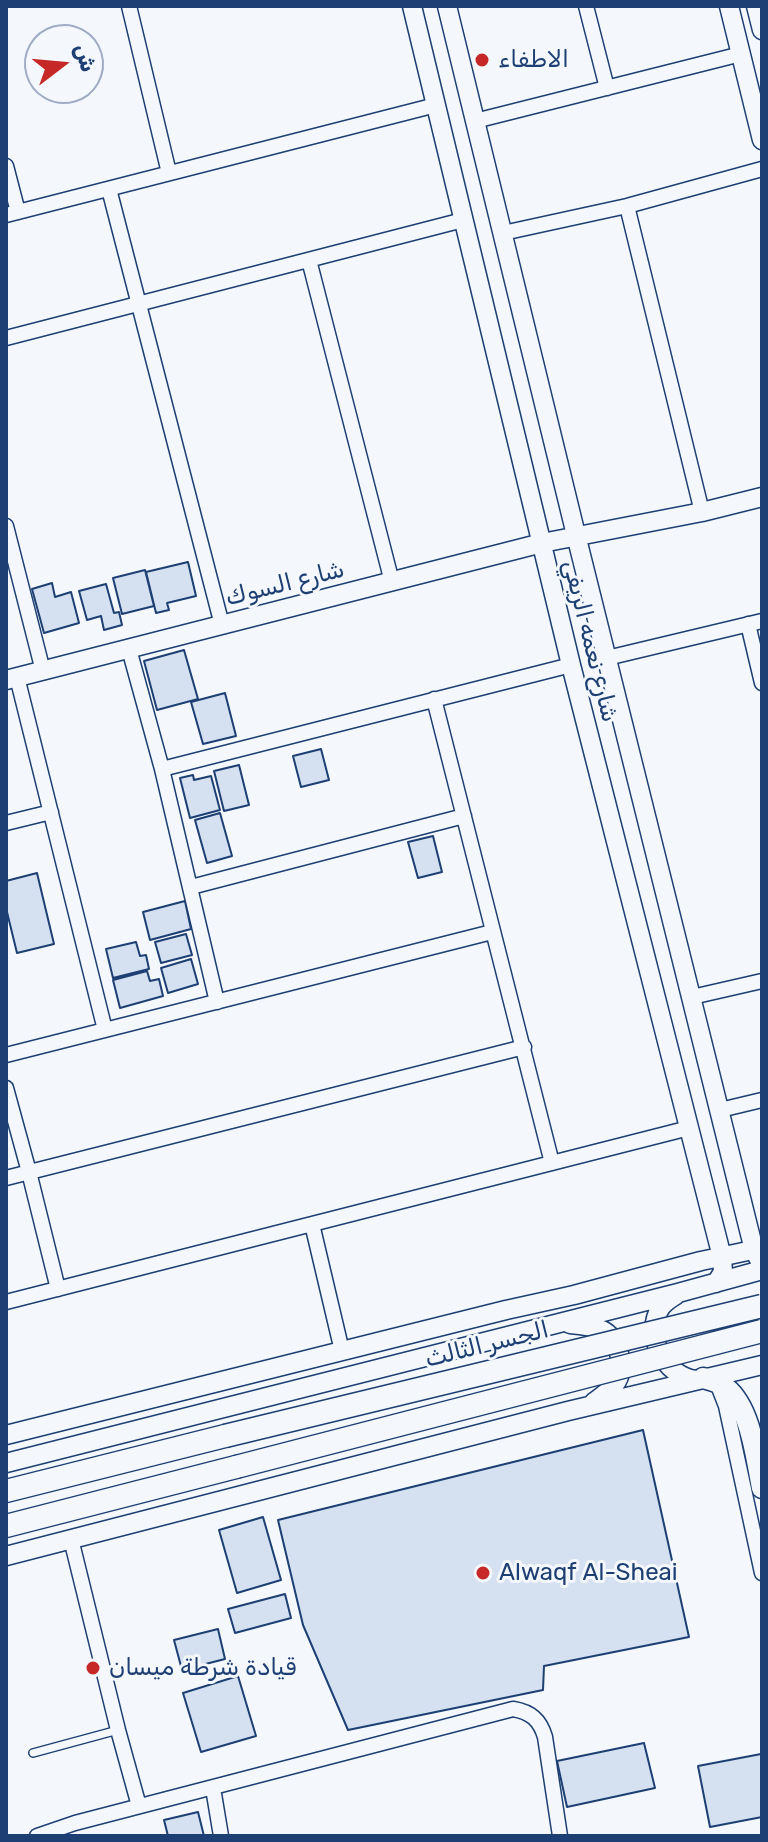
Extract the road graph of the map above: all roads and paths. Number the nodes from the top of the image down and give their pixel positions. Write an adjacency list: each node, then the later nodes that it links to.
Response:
1 (129, 6): 15 (street)
2 (412, 6): 10 (street, شارع نعمه الريفي)
3 (447, 6): 11 (street, شارع نعمه الريفي)
4 (586, 6): 9 (street)
5 (729, 6): 8 (street)
6 (756, 6): 7 (street)
7 (762, 30)
8 (741, 54): 9 (street); 12 (street)
9 (607, 88): 11 (street)
10 (436, 105): 15 (street); 19 (street, شارع نعمه الريفي)
11 (475, 121): 20 (street, شارع نعمه الريفي)
12 (762, 140)
13 (6, 166): 18 (street)
14 (762, 169): 17 (street)
15 (169, 173): 16 (street)
16 (109, 189): 18 (street); 22 (street)
17 (627, 206): 20 (street); 25 (street)
18 (12, 214)
19 (463, 220): 21 (street); 28 (street, شارع نعمه الريفي)
20 (503, 233): 27 (street, شارع نعمه الريفي)
21 (309, 260): 22 (street); 29 (street)
22 (139, 303): 23 (street); 31 (street)
23 (6, 338)
24 (762, 497): 25 (street, شارع السوك)
25 (702, 512): 27 (street, شارع السوك)
26 (6, 526): 35 (street)
27 (577, 536): 28 (street, شارع السوك); 33 (street, شارع نعمه الريفي)
28 (542, 543): 29 (street, شارع السوك); 34 (street, شارع نعمه الريفي)
29 (392, 582): 31 (street, شارع السوك)
30 (755, 623): 33 (street); 37 (street)
31 (222, 625): 32 (street, شارع السوك)
32 (129, 649): 35 (street, شارع السوك); 39 (street)
33 (607, 658): 46 (street, شارع نعمه الريفي)
34 (571, 665): 38 (street); 54 (street, شارع نعمه الريفي)
35 (43, 671): 36 (street, شارع السوك)
36 (12, 679): 40 (street)
37 (762, 683)
38 (434, 699): 39 (street); 41 (street)
39 (162, 769): 43 (street)
40 (51, 812): 42 (street); 48 (street)
41 (464, 816): 43 (street); 44 (street)
42 (6, 823)
43 (191, 887): 47 (street)
44 (492, 932): 47 (street); 49 (street)
45 (762, 981): 46 (street)
46 (692, 997): 53 (street, شارع نعمه الريفي)
47 (217, 1002): 48 (street)
48 (105, 1030): 50 (street)
49 (524, 1047): 55 (street); 56 (street)
50 (6, 1055)
51 (6, 1088): 56 (street)
52 (762, 1100): 53 (street)
53 (720, 1110): 60 (street, شارع نعمه الريفي)
54 (689, 1128): 55 (street); 59 (street, شارع نعمه الريفي)
55 (552, 1163): 58 (street)
56 (29, 1172): 57 (street); 62 (street)
57 (6, 1178)
58 (312, 1224): 62 (street); 68 (street)
59 (722, 1257): 60 (street); 61 (street, شارع نعمه الريفي); 68 (street)
60 (760, 1258): 61 (street)
61 (716, 1283): 63 (street)
62 (58, 1289): 64 (street)
63 (678, 1293): 66 (street); 70 (street)
64 (6, 1302)
65 (762, 1306): 77 (main road, الجسر الثالث, bridge)
66 (544, 1327): 71 (street); 74 (street)
67 (762, 1331): 78 (main road, bridge)
68 (342, 1351): 72 (street)
69 (762, 1365): 70 (street)
70 (703, 1379): 71 (street); 76 (main road); 81 (street)
71 (568, 1411): 79 (street)
72 (56, 1423): 73 (street); 74 (street)
73 (6, 1435)
74 (62, 1448): 75 (street)
75 (6, 1463)
76 (762, 1488)
77 (6, 1491)
78 (6, 1526)
79 (71, 1539): 80 (street); 82 (street)
80 (6, 1556)
81 (762, 1573)
82 (118, 1730): 83 (lane); 85 (street)
83 (33, 1753)
84 (213, 1788): 85 (street); 88 (street); 89 (street)
85 (139, 1806): 86 (street)
86 (76, 1830): 87 (street)
87 (37, 1836)
88 (221, 1836)
89 (560, 1836)

